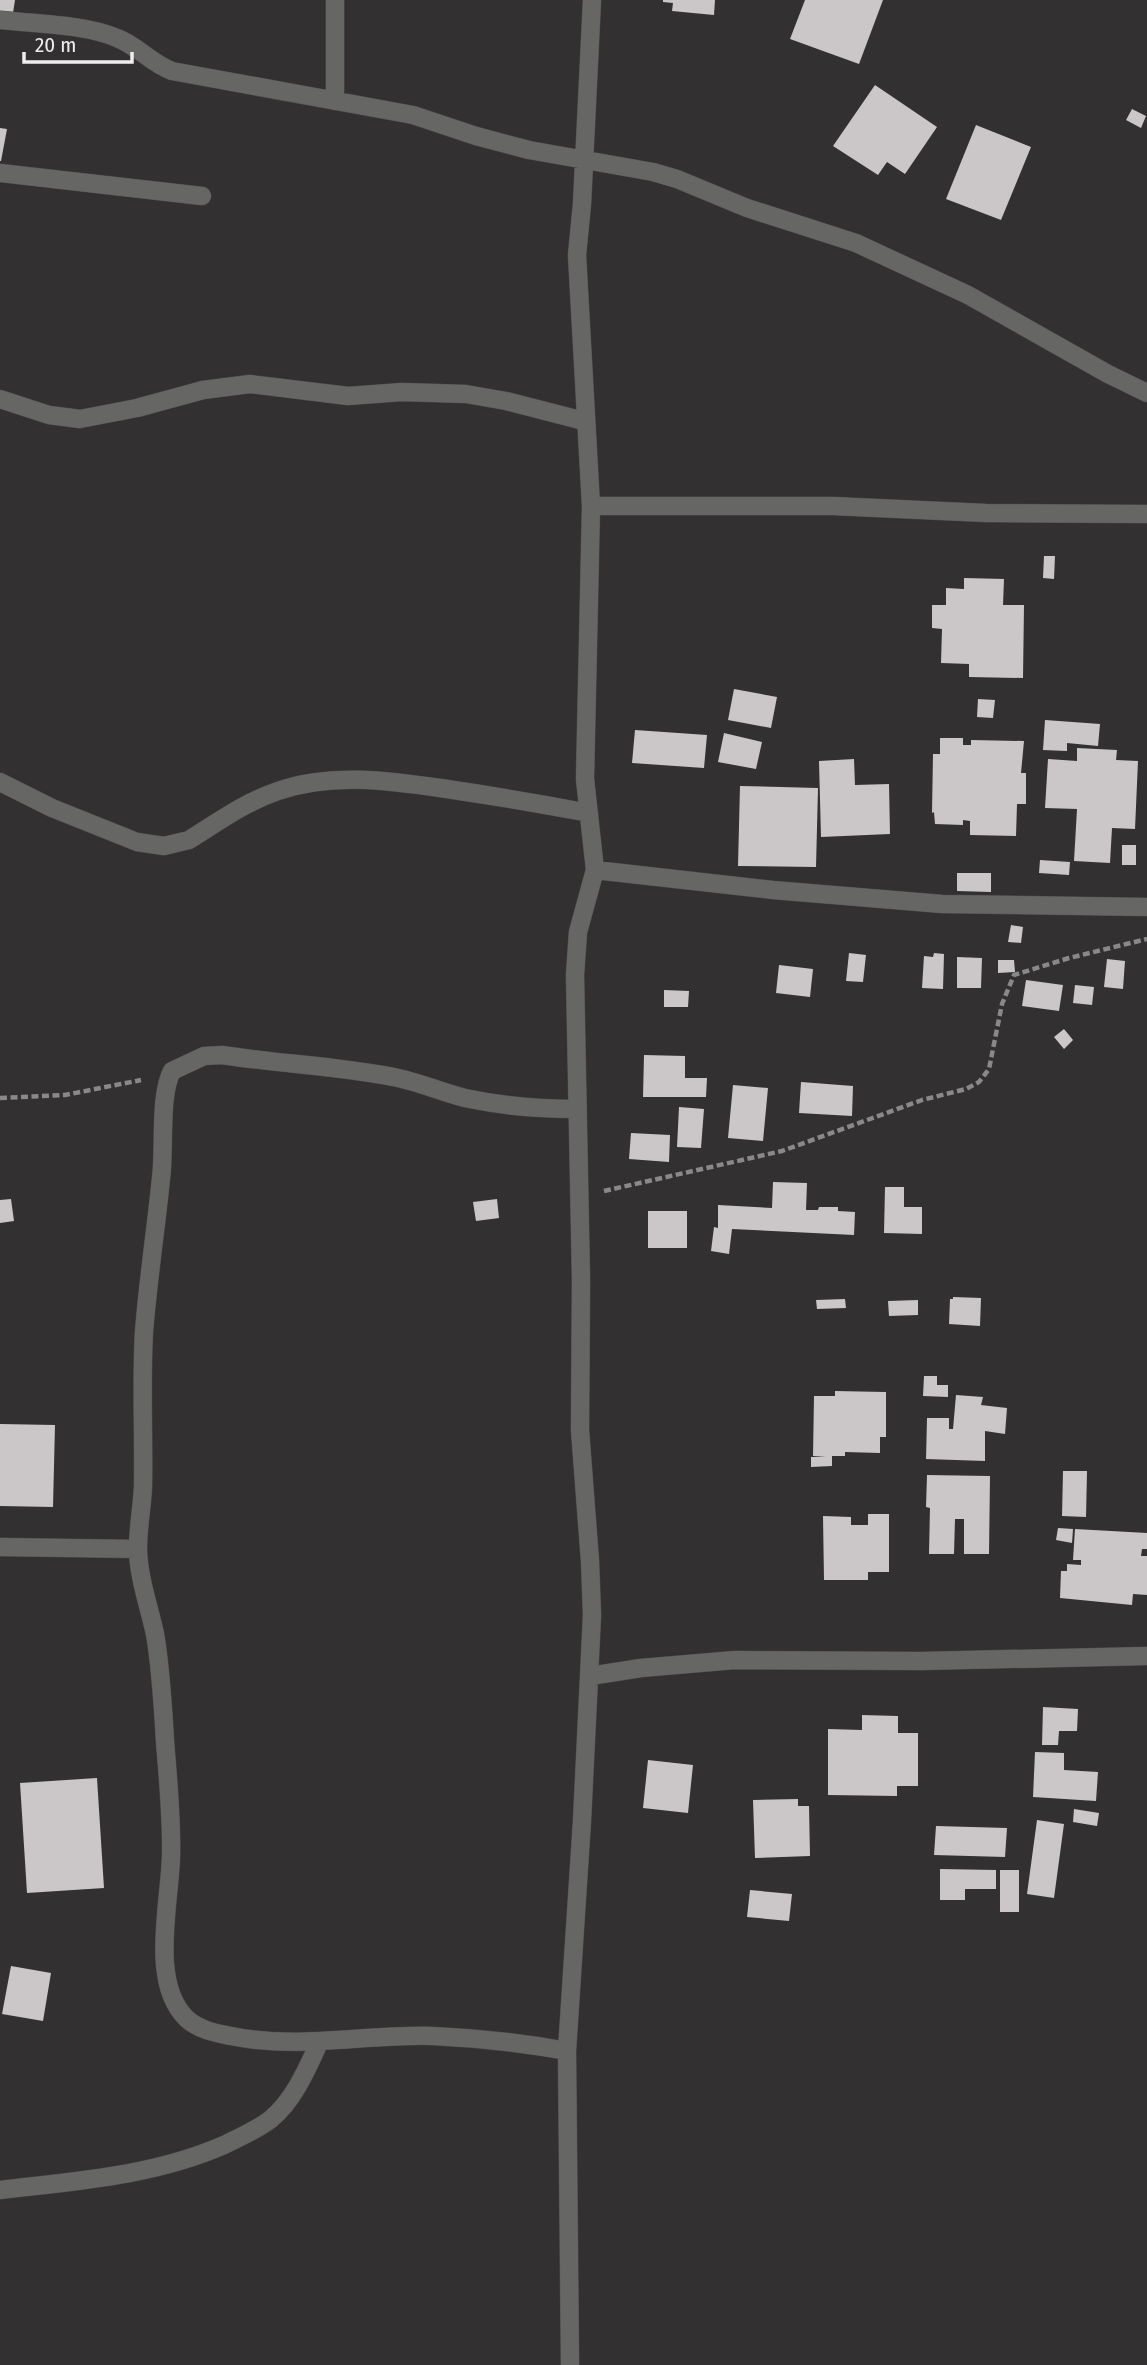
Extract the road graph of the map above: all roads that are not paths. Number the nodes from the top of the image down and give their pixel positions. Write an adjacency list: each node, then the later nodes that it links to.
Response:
1 (335, 0): 4 (street)
2 (592, 0): 5 (street)
3 (0, 20): 4 (street)
4 (335, 101): 5 (street)
5 (584, 161): 8 (street); 10 (street)
6 (0, 173): 7 (street)
7 (202, 197)
8 (1147, 393)
9 (0, 399): 10 (street)
10 (584, 421): 11 (street)
11 (591, 506): 12 (street); 14 (street)
12 (1147, 514)
13 (0, 782): 14 (street)
14 (589, 813): 15 (street)
15 (595, 870): 16 (street); 17 (street)
16 (1147, 907)
17 (577, 1109): 19 (street); 21 (street)
18 (0, 1546): 19 (street)
19 (138, 1549): 22 (street)
20 (1147, 1656): 21 (street)
21 (590, 1676): 23 (street)
22 (319, 2043): 23 (street); 24 (street)
23 (567, 2051): 25 (street)
24 (0, 2190)
25 (570, 2365)

